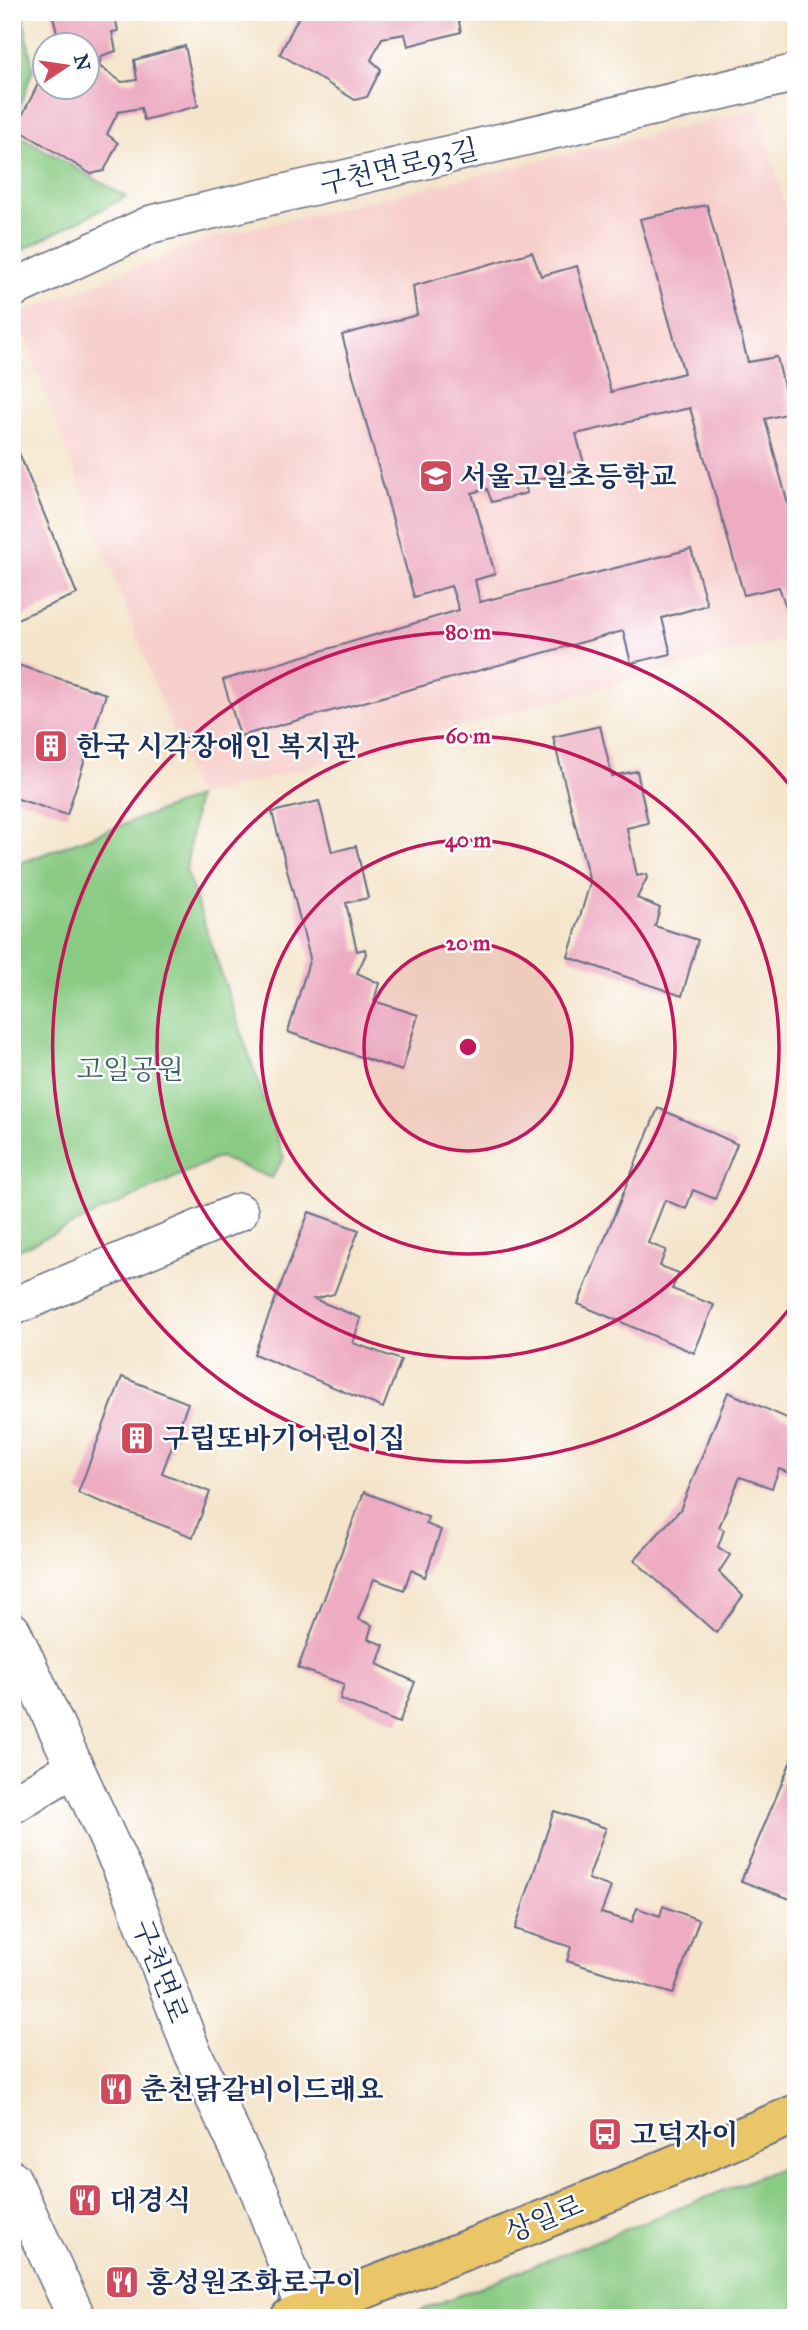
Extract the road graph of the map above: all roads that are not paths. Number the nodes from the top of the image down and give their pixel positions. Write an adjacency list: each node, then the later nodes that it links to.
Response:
1 (796, 73): 2 (street, 구천면로93길)
2 (12, 289)
3 (239, 1212): 4 (street)
4 (12, 1307)
5 (12, 1631): 6 (street, 구천면로)
6 (75, 1767): 7 (street); 11 (street, 구천면로)
7 (12, 1805)
8 (796, 2113): 11 (main road, 상일로)
9 (12, 2179): 10 (street)
10 (25, 2242): 12 (street)
11 (301, 2316)
12 (77, 2318)

